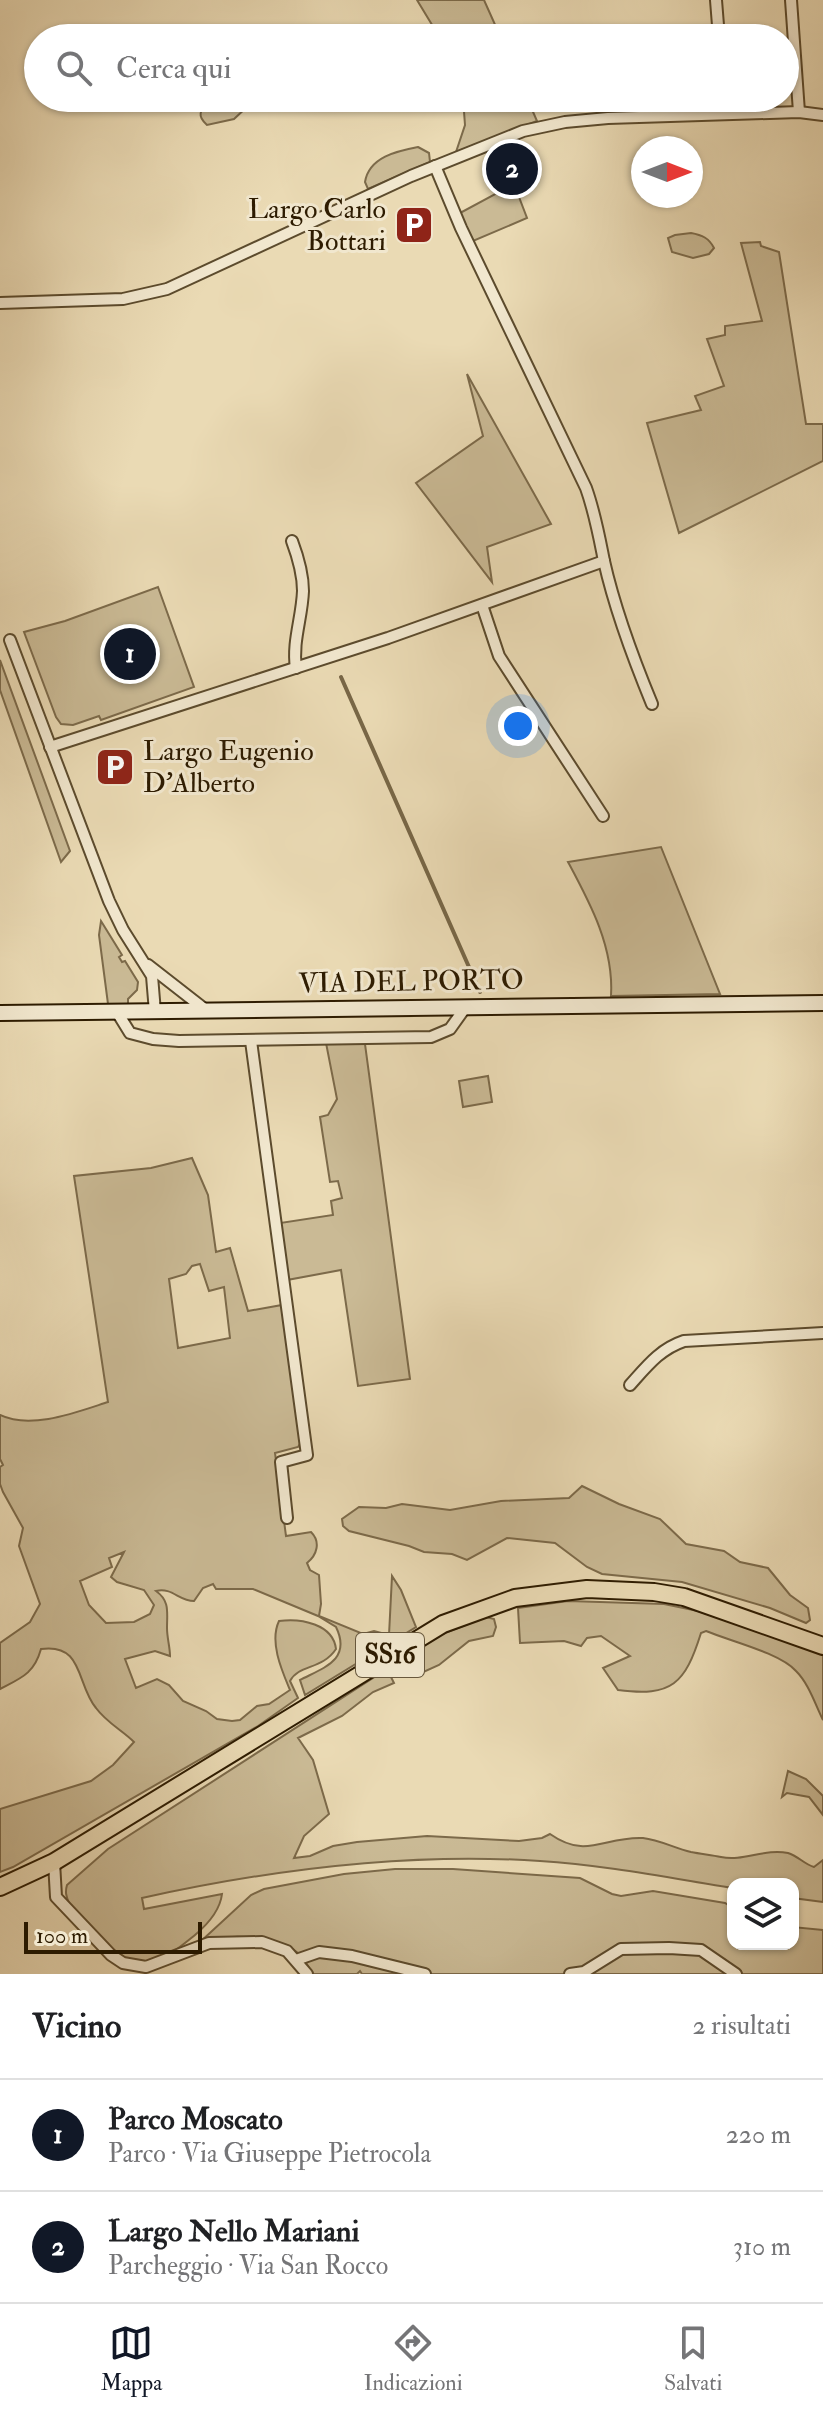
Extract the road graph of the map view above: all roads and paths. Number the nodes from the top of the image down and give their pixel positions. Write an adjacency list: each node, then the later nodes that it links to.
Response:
1 (716, 0): 3 (street)
2 (791, 0): 4 (street)
3 (718, 24)
4 (793, 24)
5 (799, 112): 6 (street); 7 (street)
6 (721, 114): 8 (street)
7 (823, 115)
8 (435, 166): 9 (street); 11 (street)
9 (0, 303)
10 (292, 541): 14 (street)
11 (604, 561): 12 (street); 15 (street)
12 (482, 605): 14 (street); 17 (street)
13 (10, 640): 16 (street)
14 (296, 668): 16 (street)
15 (652, 704)
16 (50, 747): 18 (street)
17 (603, 816)
18 (144, 961): 21 (street); 23 (street)
19 (823, 1003): 20 (street, VIA DEL PORTO)
20 (465, 1008): 21 (street, VIA DEL PORTO); 25 (street)
21 (207, 1011): 23 (street, VIA DEL PORTO)
22 (117, 1012): 23 (street, VIA DEL PORTO); 24 (street, VIA DEL PORTO); 25 (street)
23 (155, 1012)
24 (0, 1013)
25 (251, 1041): 28 (street)
26 (823, 1333): 27 (street)
27 (630, 1385)
28 (287, 1518)
29 (823, 1646): 30 (main road, SS16)
30 (54, 1862): 31 (main road, SS16); 32 (street)
31 (0, 1887)
32 (296, 1960): 33 (street); 34 (street)
33 (307, 1974)
34 (425, 1974)
35 (570, 1974): 36 (street)
36 (736, 1974)

